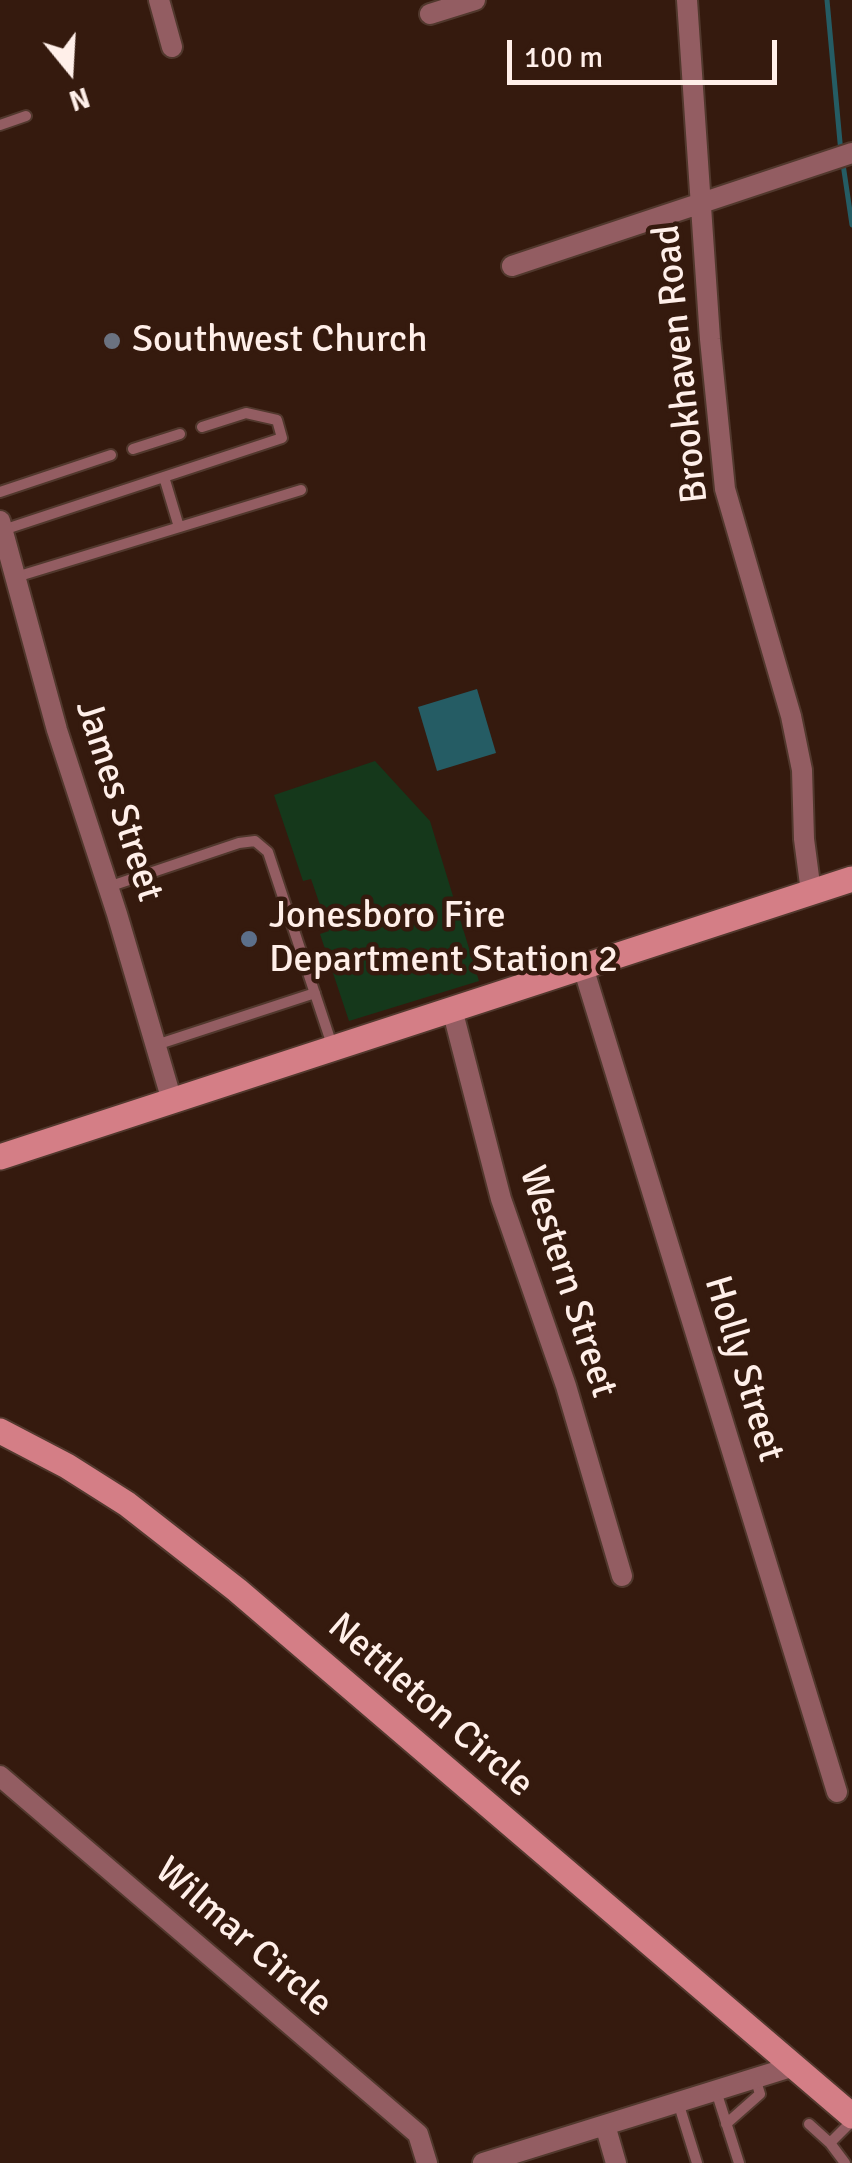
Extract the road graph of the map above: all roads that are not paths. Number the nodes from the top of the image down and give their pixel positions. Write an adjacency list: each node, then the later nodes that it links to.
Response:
1 (159, 0): 5 (street)
2 (474, 0): 4 (street)
3 (687, 0): 9 (street, Brookhaven Road)
4 (430, 14)
5 (172, 48)
6 (26, 116): 7 (lane)
7 (0, 125)
8 (852, 153): 9 (street)
9 (701, 203): 10 (street); 23 (street, Brookhaven Road)
10 (512, 266)
11 (202, 427): 15 (lane)
12 (180, 434): 13 (lane)
13 (132, 449)
14 (111, 456): 17 (lane)
15 (164, 477): 18 (lane); 19 (lane)
16 (301, 490): 19 (lane)
17 (0, 492)
18 (1, 526): 20 (street, James Street)
19 (179, 528): 20 (lane)
20 (15, 578): 22 (street, James Street)
21 (852, 879): 23 (main road)
22 (108, 886): 25 (lane); 27 (street, James Street)
23 (810, 892): 24 (main road)
24 (583, 966): 26 (main road); 34 (street, Holly Street)
25 (315, 994): 27 (lane); 28 (lane)
26 (452, 1009): 28 (main road); 32 (street, Western Street)
27 (156, 1045): 29 (street, James Street)
28 (333, 1048): 29 (main road)
29 (172, 1101): 30 (main road)
30 (0, 1157)
31 (0, 1431): 35 (main road, Nettleton Circle)
32 (622, 1576)
33 (0, 1776): 44 (street, Wilmar Circle)
34 (837, 1792)
35 (791, 2067): 36 (street); 39 (main road, Nettleton Circle)
36 (755, 2078): 37 (street); 40 (lane)
37 (716, 2090): 38 (street); 40 (lane)
38 (678, 2102): 42 (street); 47 (lane)
39 (852, 2118): 43 (lane)
40 (726, 2124): 48 (lane)
41 (809, 2124): 43 (lane)
42 (604, 2125): 45 (street); 46 (street)
43 (830, 2142): 49 (lane)
44 (427, 2163)
45 (482, 2163)
46 (616, 2163)
47 (697, 2163)
48 (739, 2163)
49 (845, 2163)

